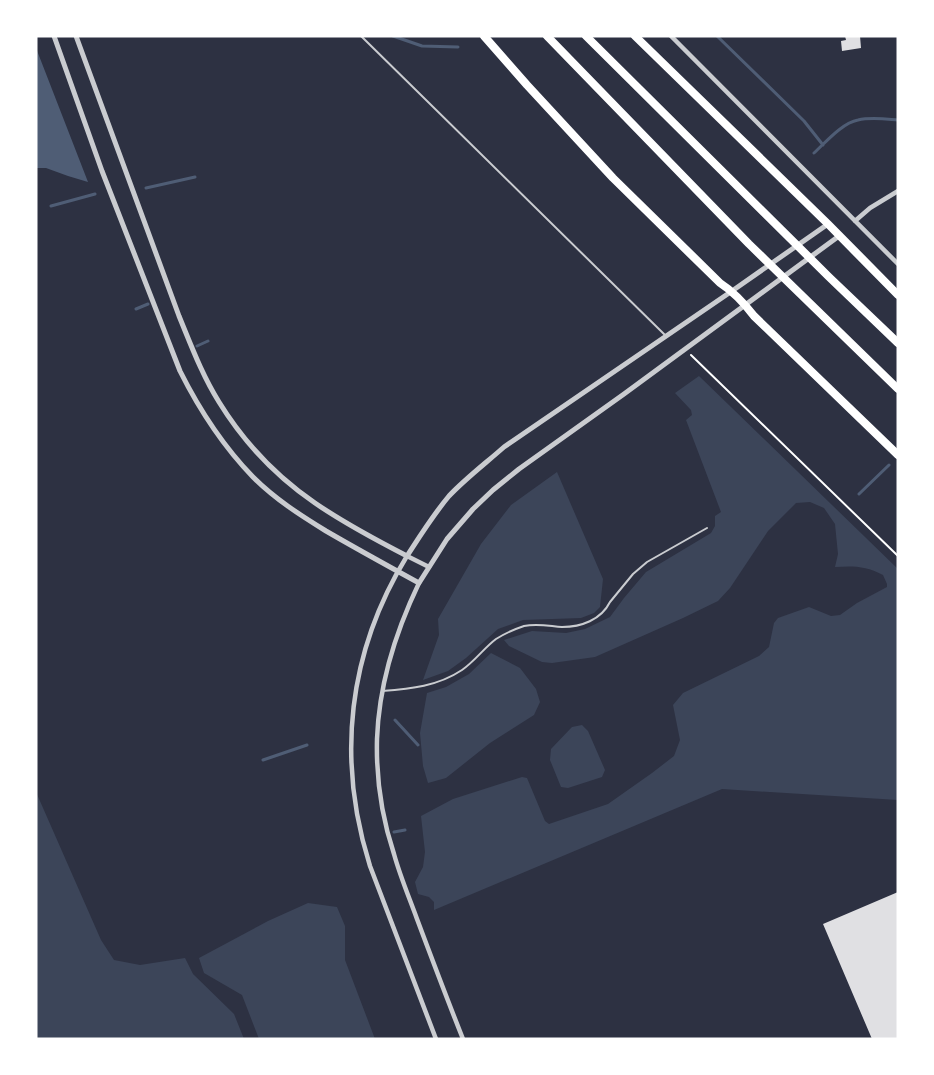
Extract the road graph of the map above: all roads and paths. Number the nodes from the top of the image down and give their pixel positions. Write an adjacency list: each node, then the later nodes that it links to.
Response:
1 (54, 36): 26 (street)
2 (76, 36): 23 (street)
3 (361, 36): 17 (lane)
4 (484, 36): 14 (highway)
5 (547, 36): 20 (highway)
6 (586, 36): 18 (highway)
7 (635, 36): 11 (highway)
8 (671, 36): 10 (street)
9 (898, 191): 10 (street)
10 (855, 221): 13 (street)
11 (828, 224): 12 (highway); 14 (street)
12 (839, 236): 15 (highway); 16 (street)
13 (898, 264)
14 (732, 291): 16 (highway); 17 (street)
15 (898, 295)
16 (746, 305): 19 (street); 21 (highway)
17 (666, 336): 23 (street)
18 (898, 343)
19 (686, 349): 24 (path); 25 (street)
20 (898, 389)
21 (898, 455)
22 (707, 528): 28 (lane)
23 (407, 556): 25 (street); 26 (street)
24 (898, 556)
25 (429, 567): 27 (street)
26 (398, 571): 27 (street); 29 (street)
27 (419, 583): 28 (street)
28 (382, 691): 30 (street)
29 (436, 1039)
30 (463, 1039)

